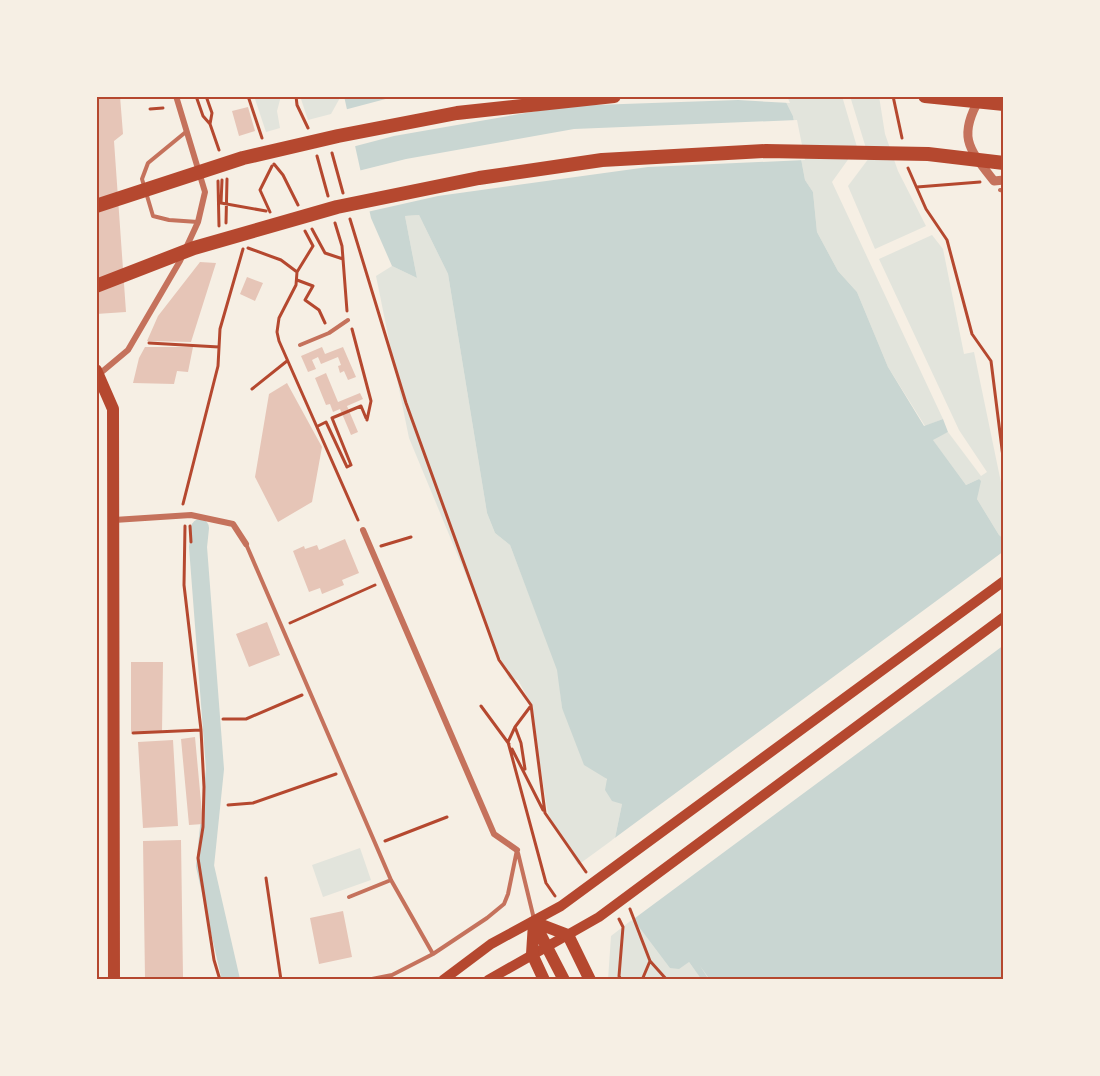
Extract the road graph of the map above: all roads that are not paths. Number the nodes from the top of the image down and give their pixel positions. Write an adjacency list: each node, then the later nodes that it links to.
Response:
1 (176, 96): 6 (street)
2 (614, 96): 9 (highway)
3 (925, 96): 5 (highway)
4 (981, 96): 8 (street)
5 (1004, 104)
6 (188, 130): 10 (street); 10 (lane)
7 (1004, 163): 11 (highway)
8 (1004, 180)
9 (96, 207)
10 (198, 222): 14 (street)
11 (96, 286)
12 (348, 320): 13 (lane)
13 (300, 345)
14 (97, 374): 15 (main road)
15 (114, 520): 17 (street); 28 (main road)
16 (363, 530): 20 (street)
17 (246, 544): 21 (lane)
18 (1004, 581): 23 (main road)
19 (1004, 617): 24 (main road)
20 (517, 850): 23 (lane); 26 (lane)
21 (391, 880): 22 (lane); 26 (lane)
22 (349, 897)
23 (534, 922): 24 (main road); 25 (main road); 27 (main road); 30 (main road)
24 (568, 935): 25 (main road); 34 (main road)
25 (548, 946): 27 (main road); 33 (main road)
26 (433, 954): 29 (lane)
27 (532, 954): 31 (main road); 32 (main road)
28 (114, 980)
29 (367, 980)
30 (443, 980)
31 (488, 980)
32 (544, 980)
33 (564, 980)
34 (590, 980)

